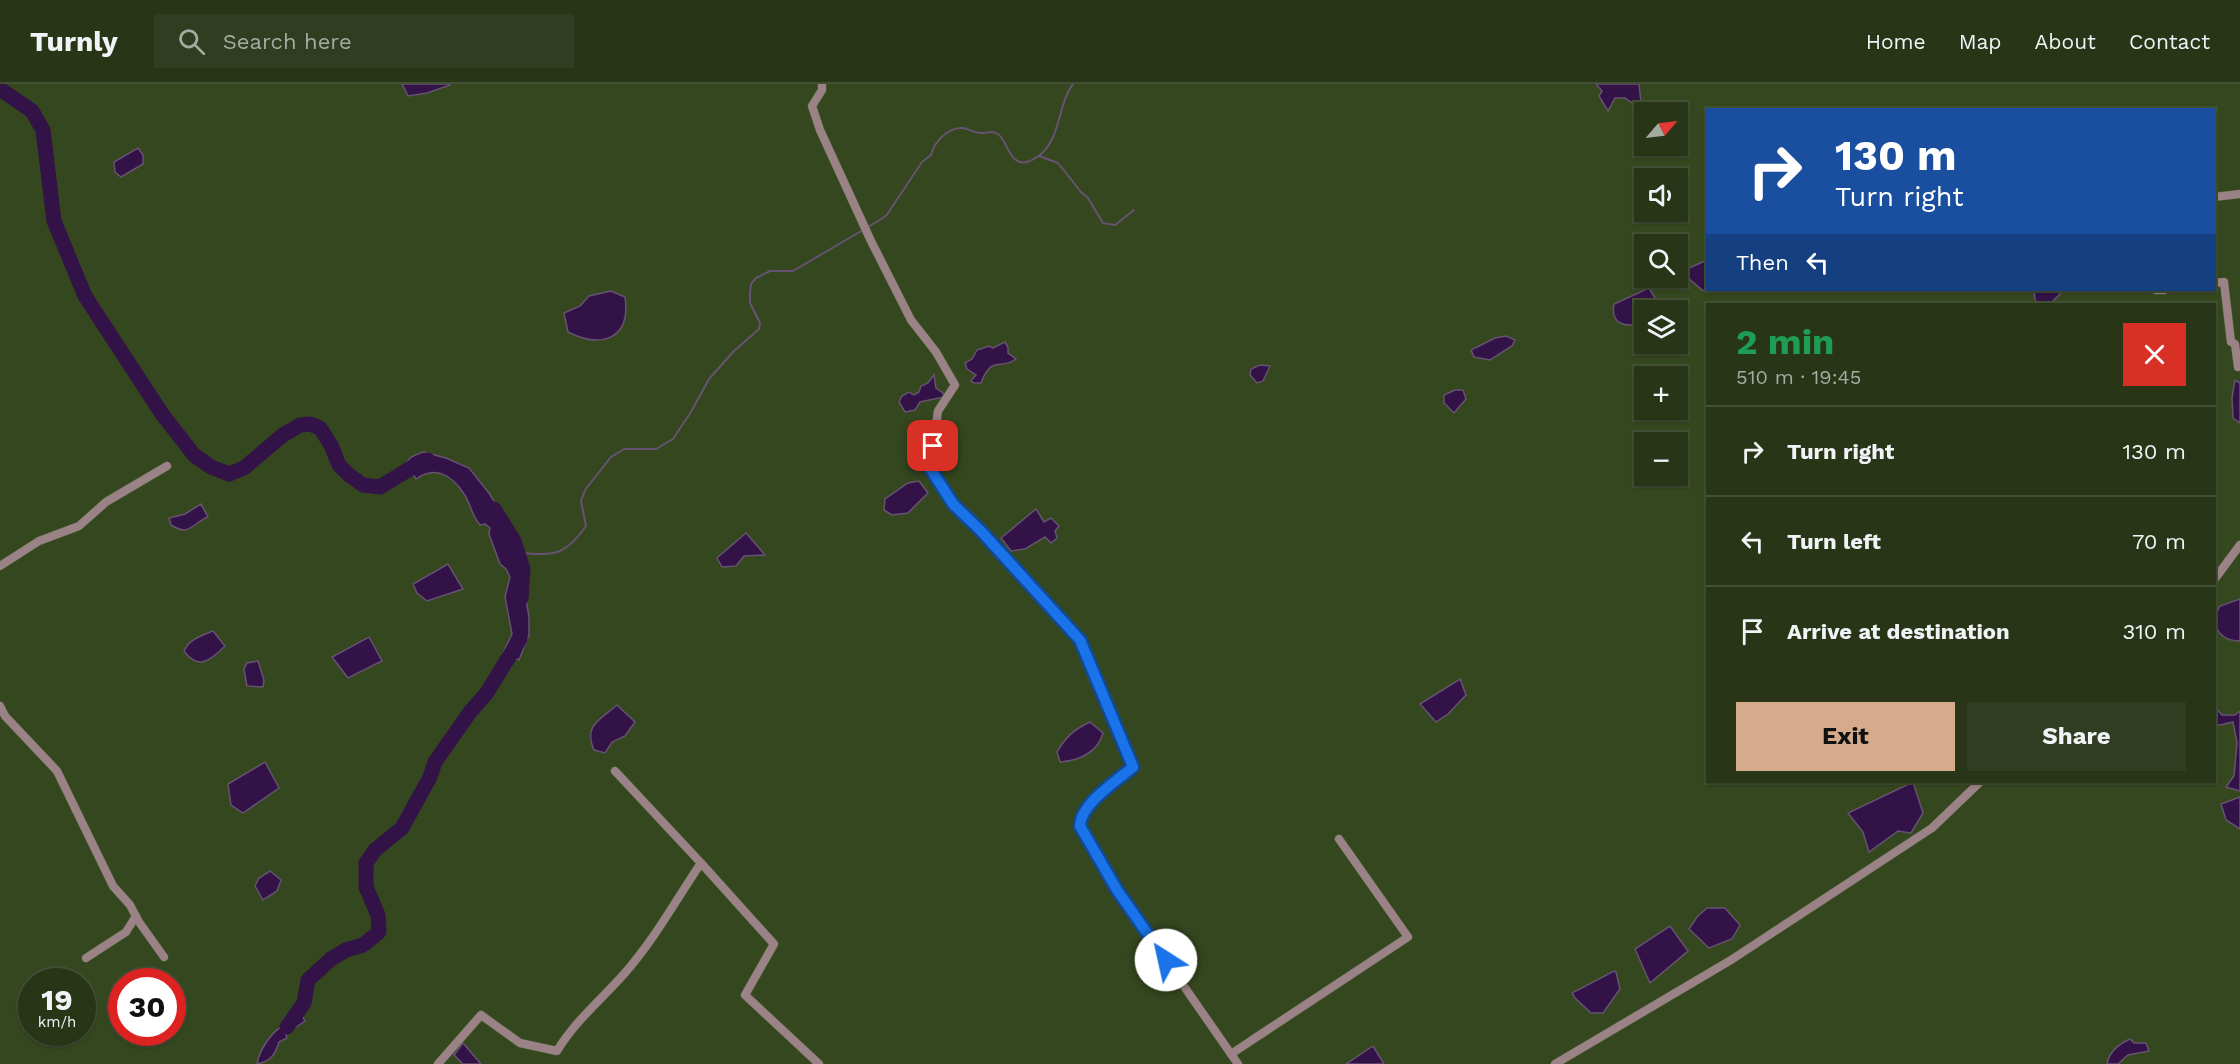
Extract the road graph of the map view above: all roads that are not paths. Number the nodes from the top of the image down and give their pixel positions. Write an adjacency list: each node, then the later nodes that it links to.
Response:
1 (822, 84): 18 (street)
2 (2240, 194): 3 (street)
3 (2216, 197)
4 (2216, 283): 5 (street)
5 (2240, 366)
6 (167, 466): 8 (street)
7 (2240, 545): 9 (street)
8 (0, 566)
9 (2216, 577)
10 (0, 706): 15 (street)
11 (615, 771): 14 (street)
12 (1979, 783): 22 (street)
13 (1339, 839): 18 (street)
14 (701, 863): 19 (street); 20 (street)
15 (136, 916): 16 (street); 17 (street)
16 (164, 957)
17 (86, 958)
18 (1231, 1054): 21 (street)
19 (438, 1064)
20 (819, 1064)
21 (1238, 1064)
22 (1555, 1064)

